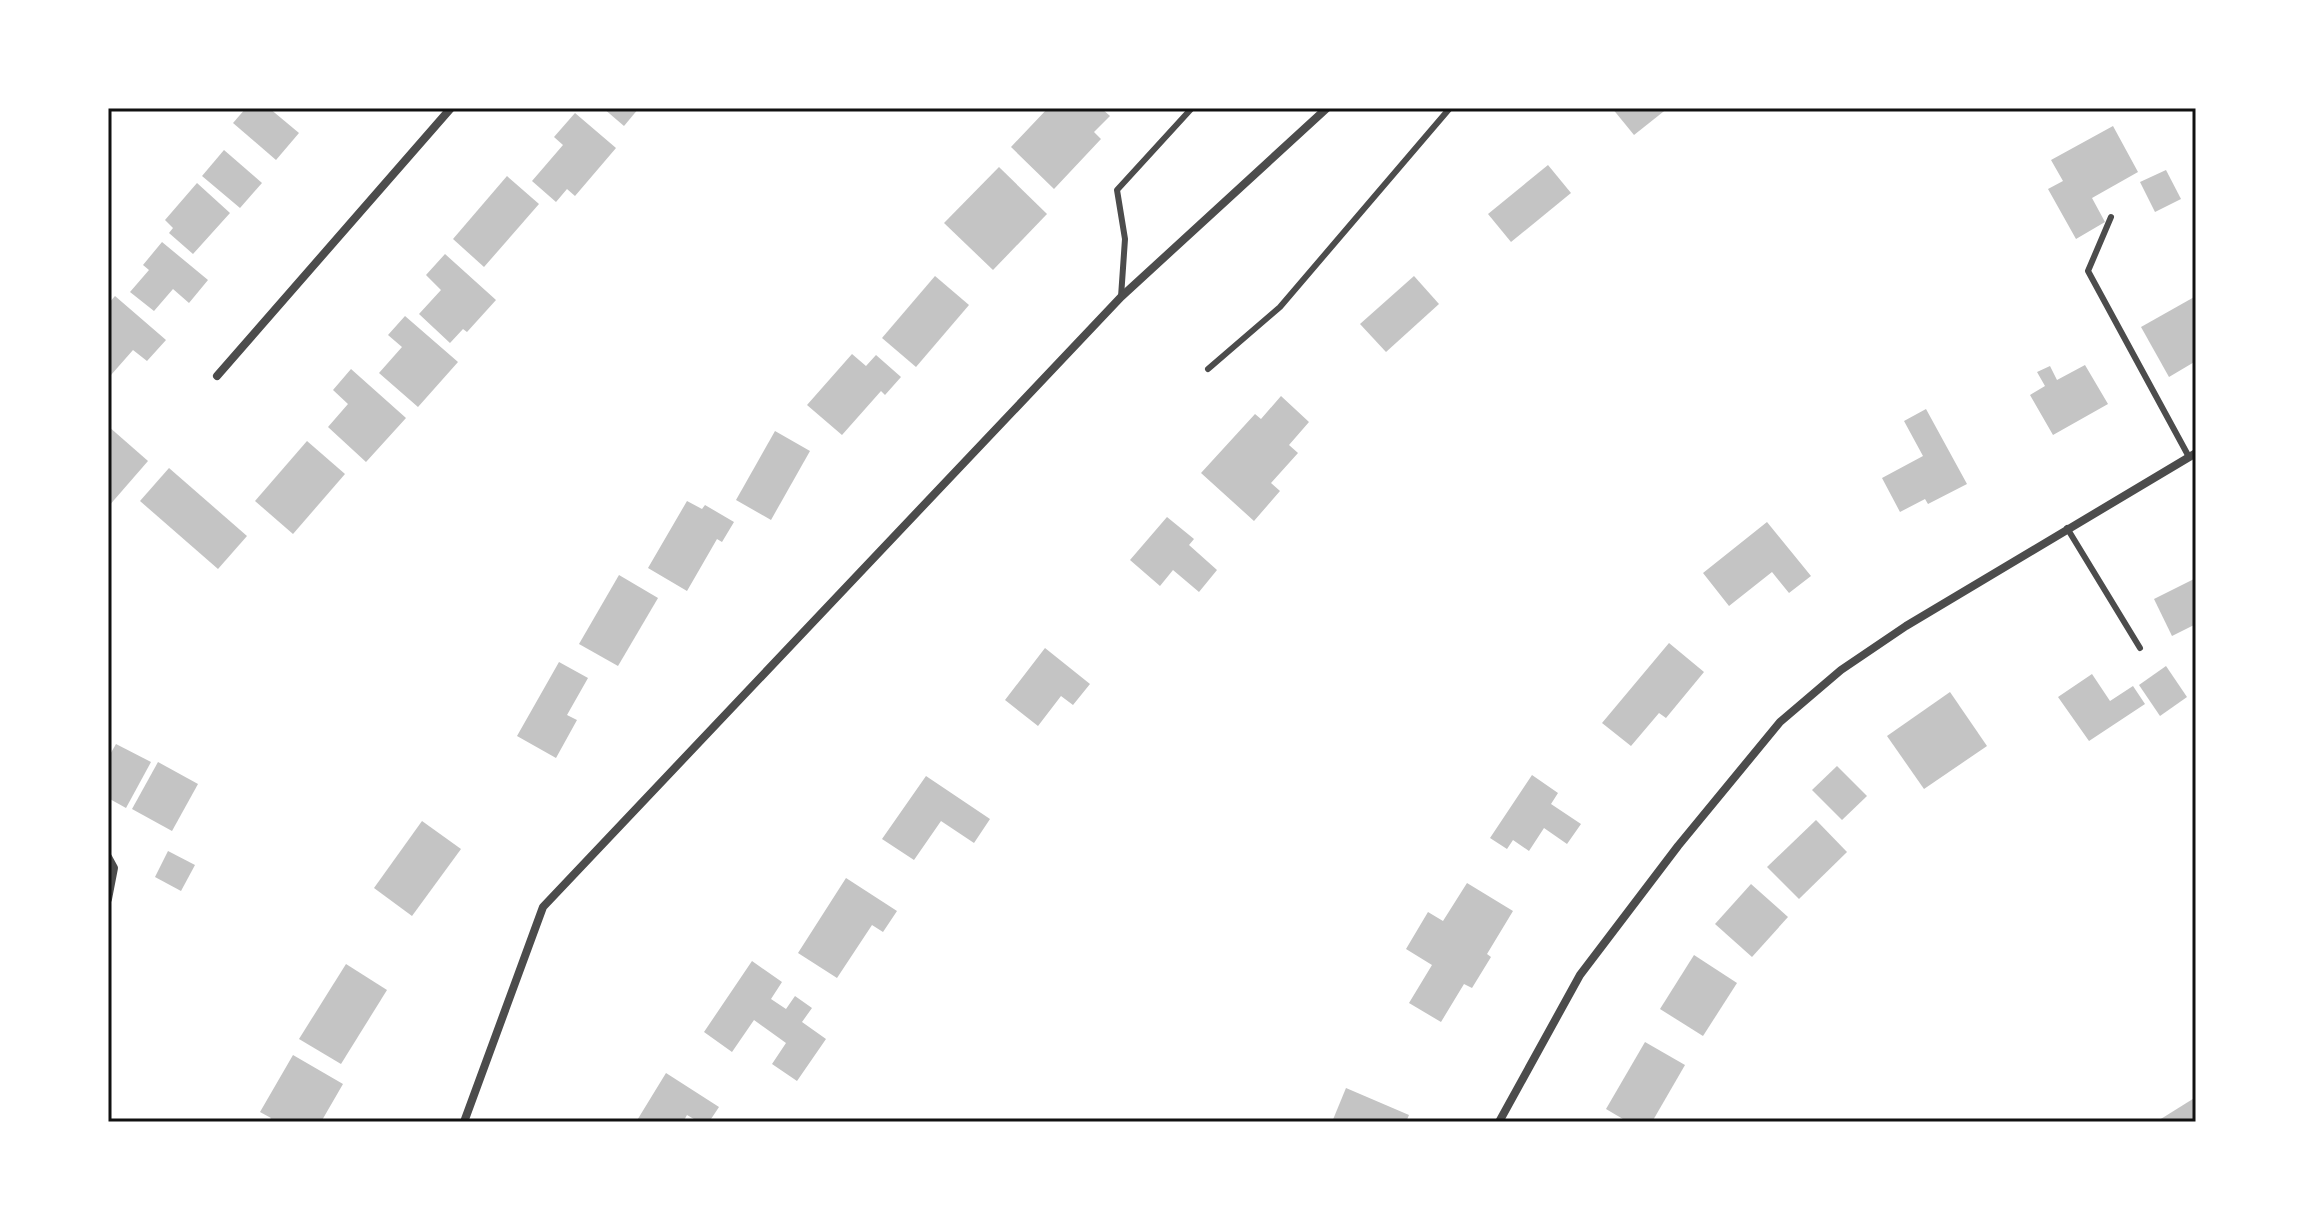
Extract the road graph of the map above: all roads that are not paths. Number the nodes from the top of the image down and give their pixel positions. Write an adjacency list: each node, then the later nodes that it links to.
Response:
1 (451, 108): 8 (street)
2 (1192, 108): 6 (lane)
3 (1327, 108): 6 (street)
4 (1450, 108): 7 (lane)
5 (2111, 217): 9 (lane)
6 (1121, 297): 14 (street)
7 (1208, 369)
8 (217, 376)
9 (2192, 455): 10 (street)
10 (2067, 528): 11 (lane); 15 (street)
11 (2140, 648)
12 (108, 857): 13 (street)
13 (108, 899)
14 (464, 1122)
15 (1499, 1122)

